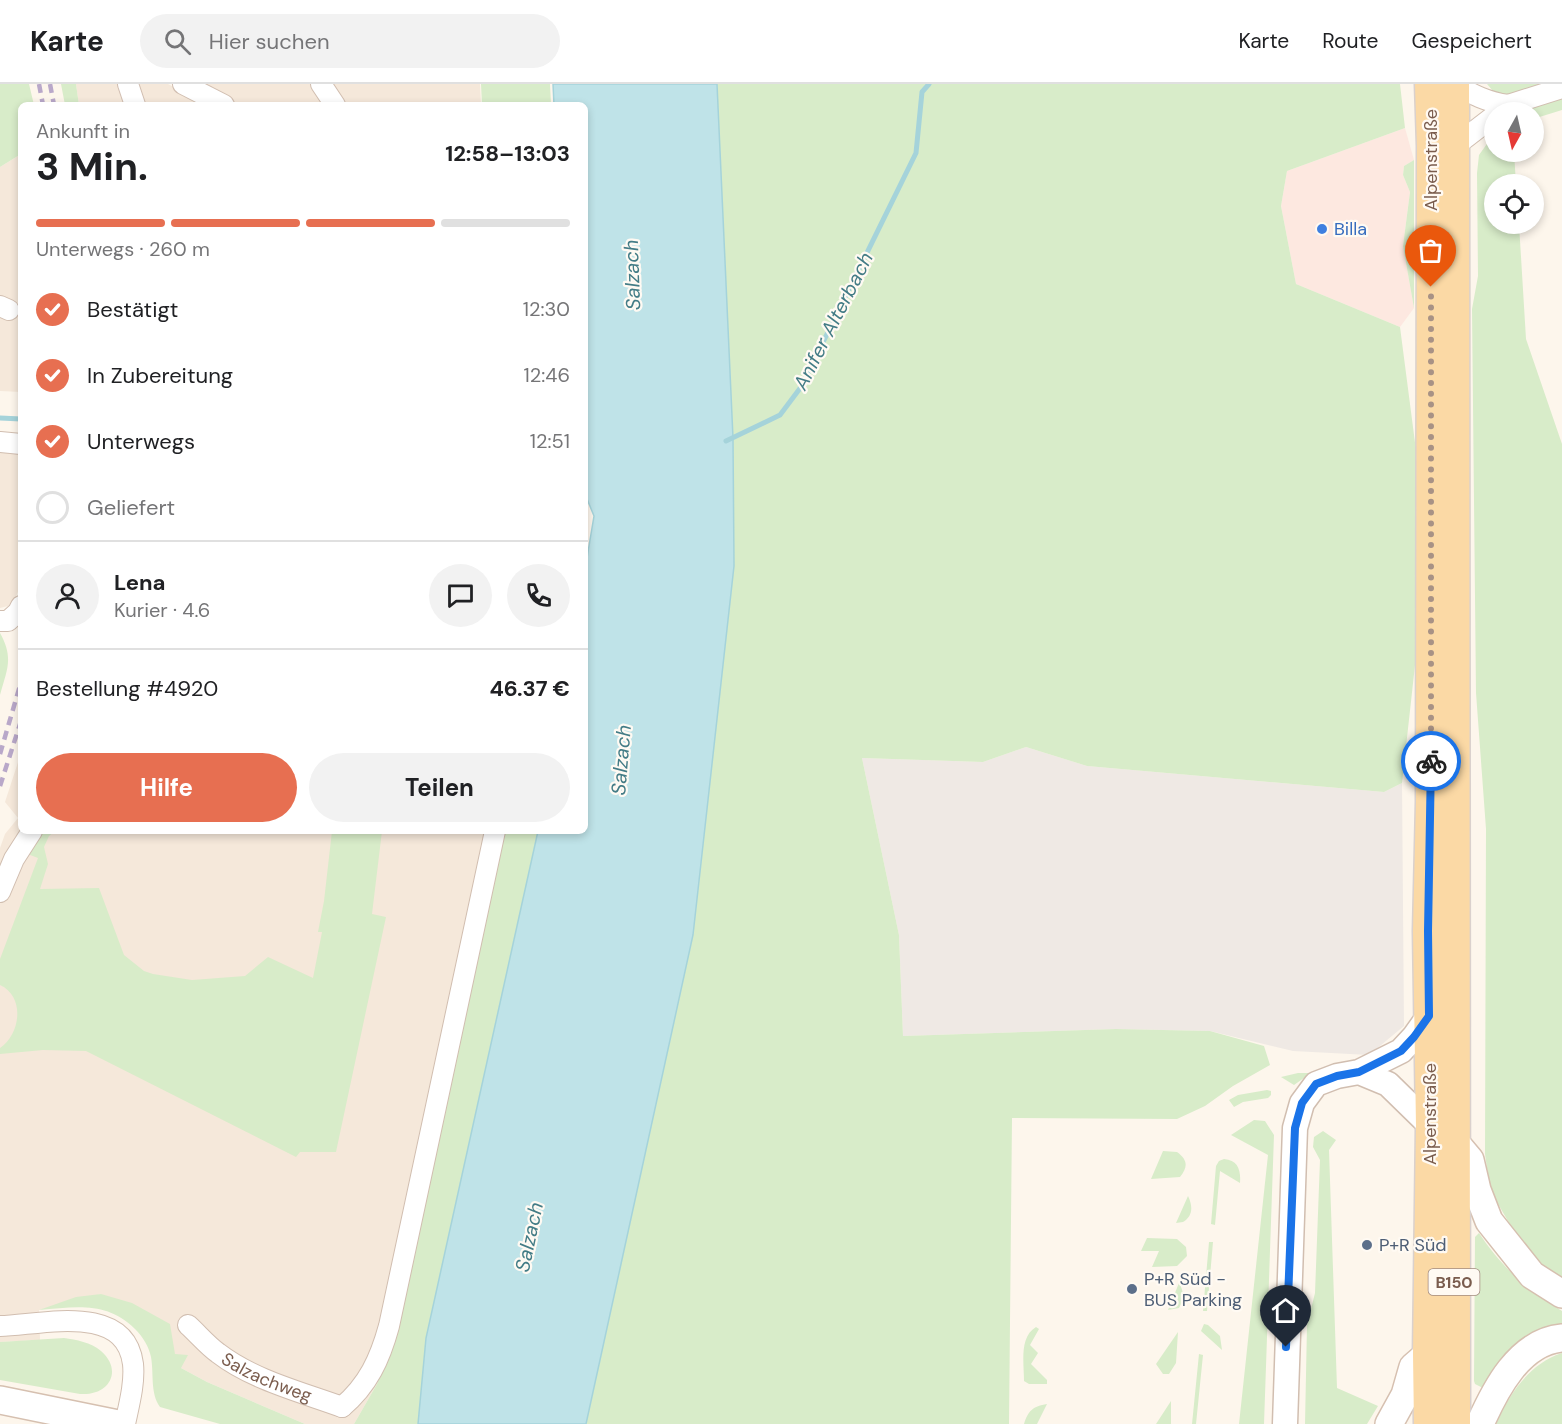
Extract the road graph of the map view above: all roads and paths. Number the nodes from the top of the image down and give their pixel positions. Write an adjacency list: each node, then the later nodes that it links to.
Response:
1 (128, 84): 7 (street)
2 (183, 84): 8 (street)
3 (321, 84): 9 (street)
4 (1430, 84): 21 (main road, Alpenstraße / B150)
5 (1454, 84): 10 (street); 13 (main road, Alpenstraße / B150)
6 (1562, 88): 11 (street)
7 (134, 102)
8 (218, 102)
9 (333, 102)
10 (1485, 102)
11 (1524, 102)
12 (1484, 123): 13 (street)
13 (1455, 146): 23 (main road, Alpenstraße / B150)
14 (0, 442): 15 (street)
15 (18, 444)
16 (18, 612): 17 (street)
17 (0, 621)
18 (30, 834): 20 (street)
19 (494, 834): 30 (street)
20 (0, 892)
21 (1429, 1016): 22 (street); 23 (main road, Alpenstraße / B150)
22 (1359, 1072): 23 (street); 33 (street)
23 (1443, 1133): 24 (main road); 28 (main road, Alpenstraße / B150); 36 (main road, Alpenstraße / B150)
24 (1562, 1294)
25 (188, 1325): 30 (street, Salzachweg)
26 (0, 1326): 32 (street)
27 (1562, 1338): 37 (main road)
28 (1428, 1354): 34 (main road); 35 (main road, Alpenstraße / B150)
29 (0, 1400): 31 (main road)
30 (340, 1416)
31 (118, 1424)
32 (125, 1424)
33 (1285, 1424)
34 (1389, 1424)
35 (1429, 1424)
36 (1455, 1424)
37 (1480, 1424)

